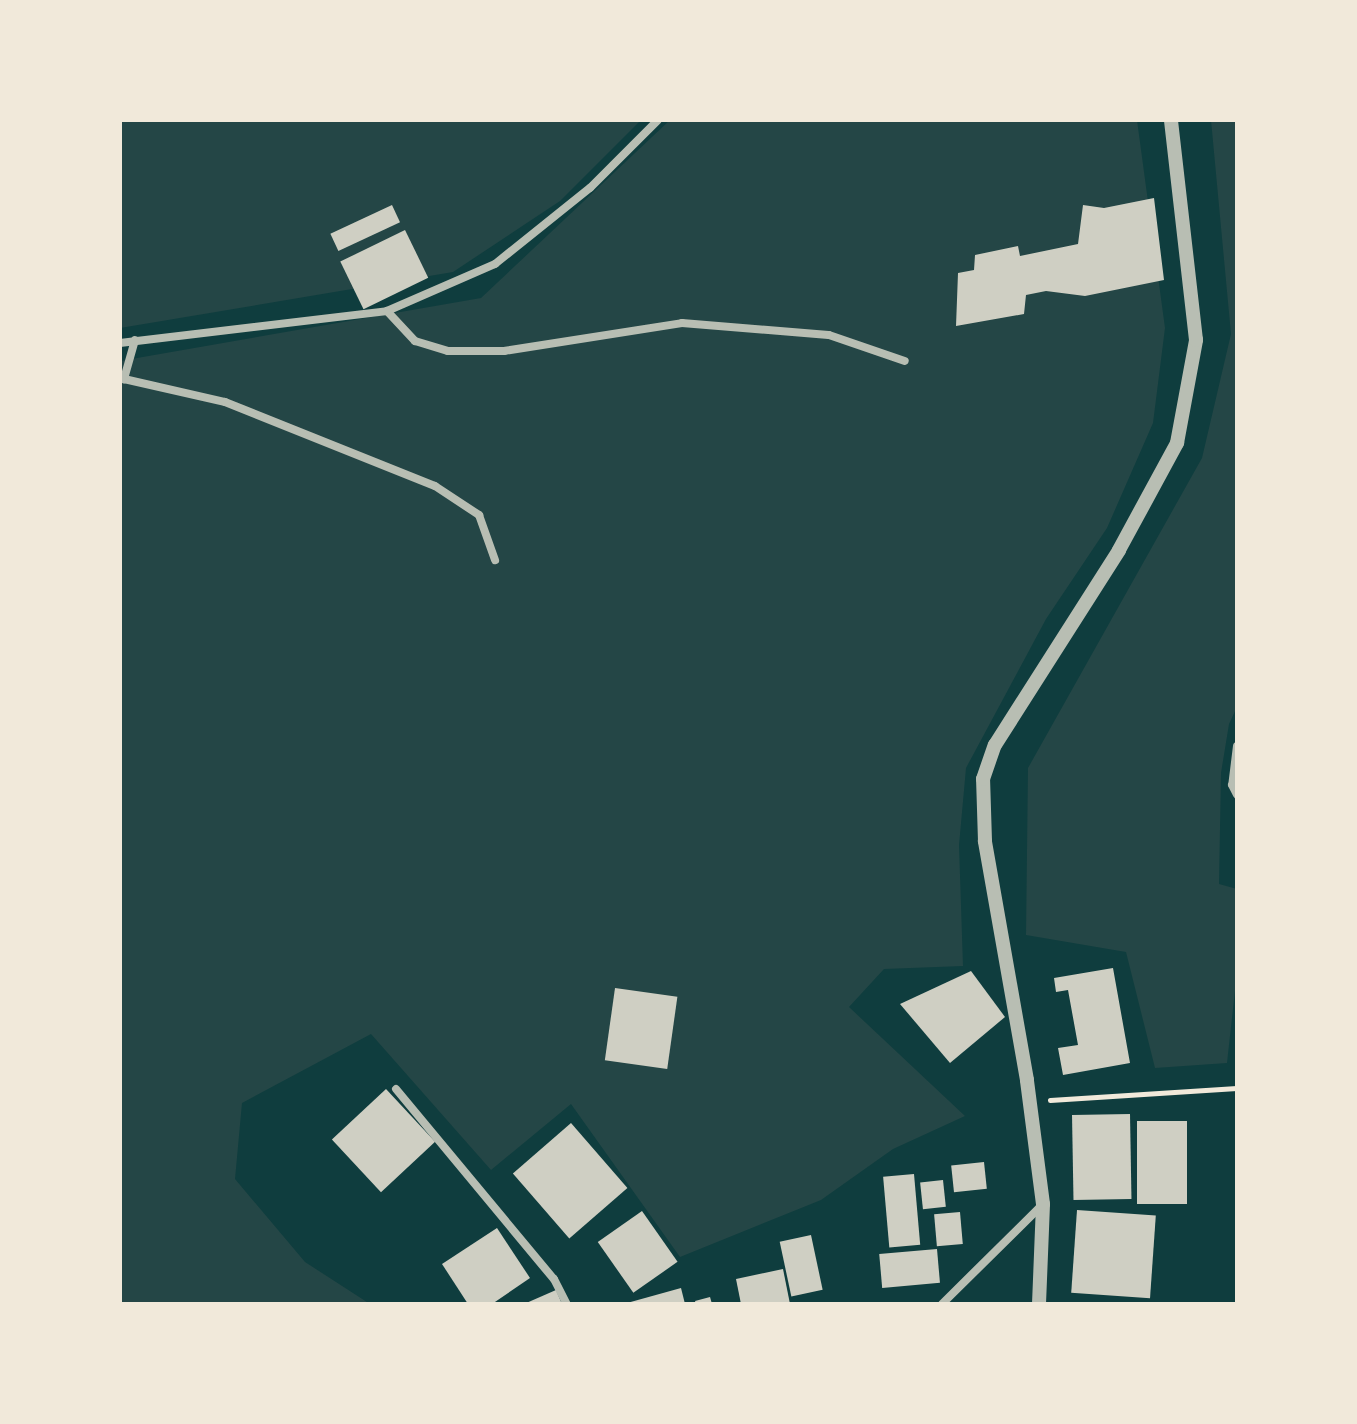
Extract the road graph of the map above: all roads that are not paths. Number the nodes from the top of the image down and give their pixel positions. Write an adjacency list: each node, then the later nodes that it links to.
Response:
1 (658, 120): 3 (street)
2 (1171, 120): 11 (street)
3 (387, 311): 4 (street); 6 (street)
4 (135, 340): 5 (street); 7 (street)
5 (120, 343)
6 (905, 361)
7 (495, 560)
8 (1237, 746): 9 (street)
9 (1237, 795)
10 (396, 1089): 12 (street)
11 (1043, 1204): 13 (street); 14 (street)
12 (567, 1304)
13 (942, 1304)
14 (1039, 1304)

